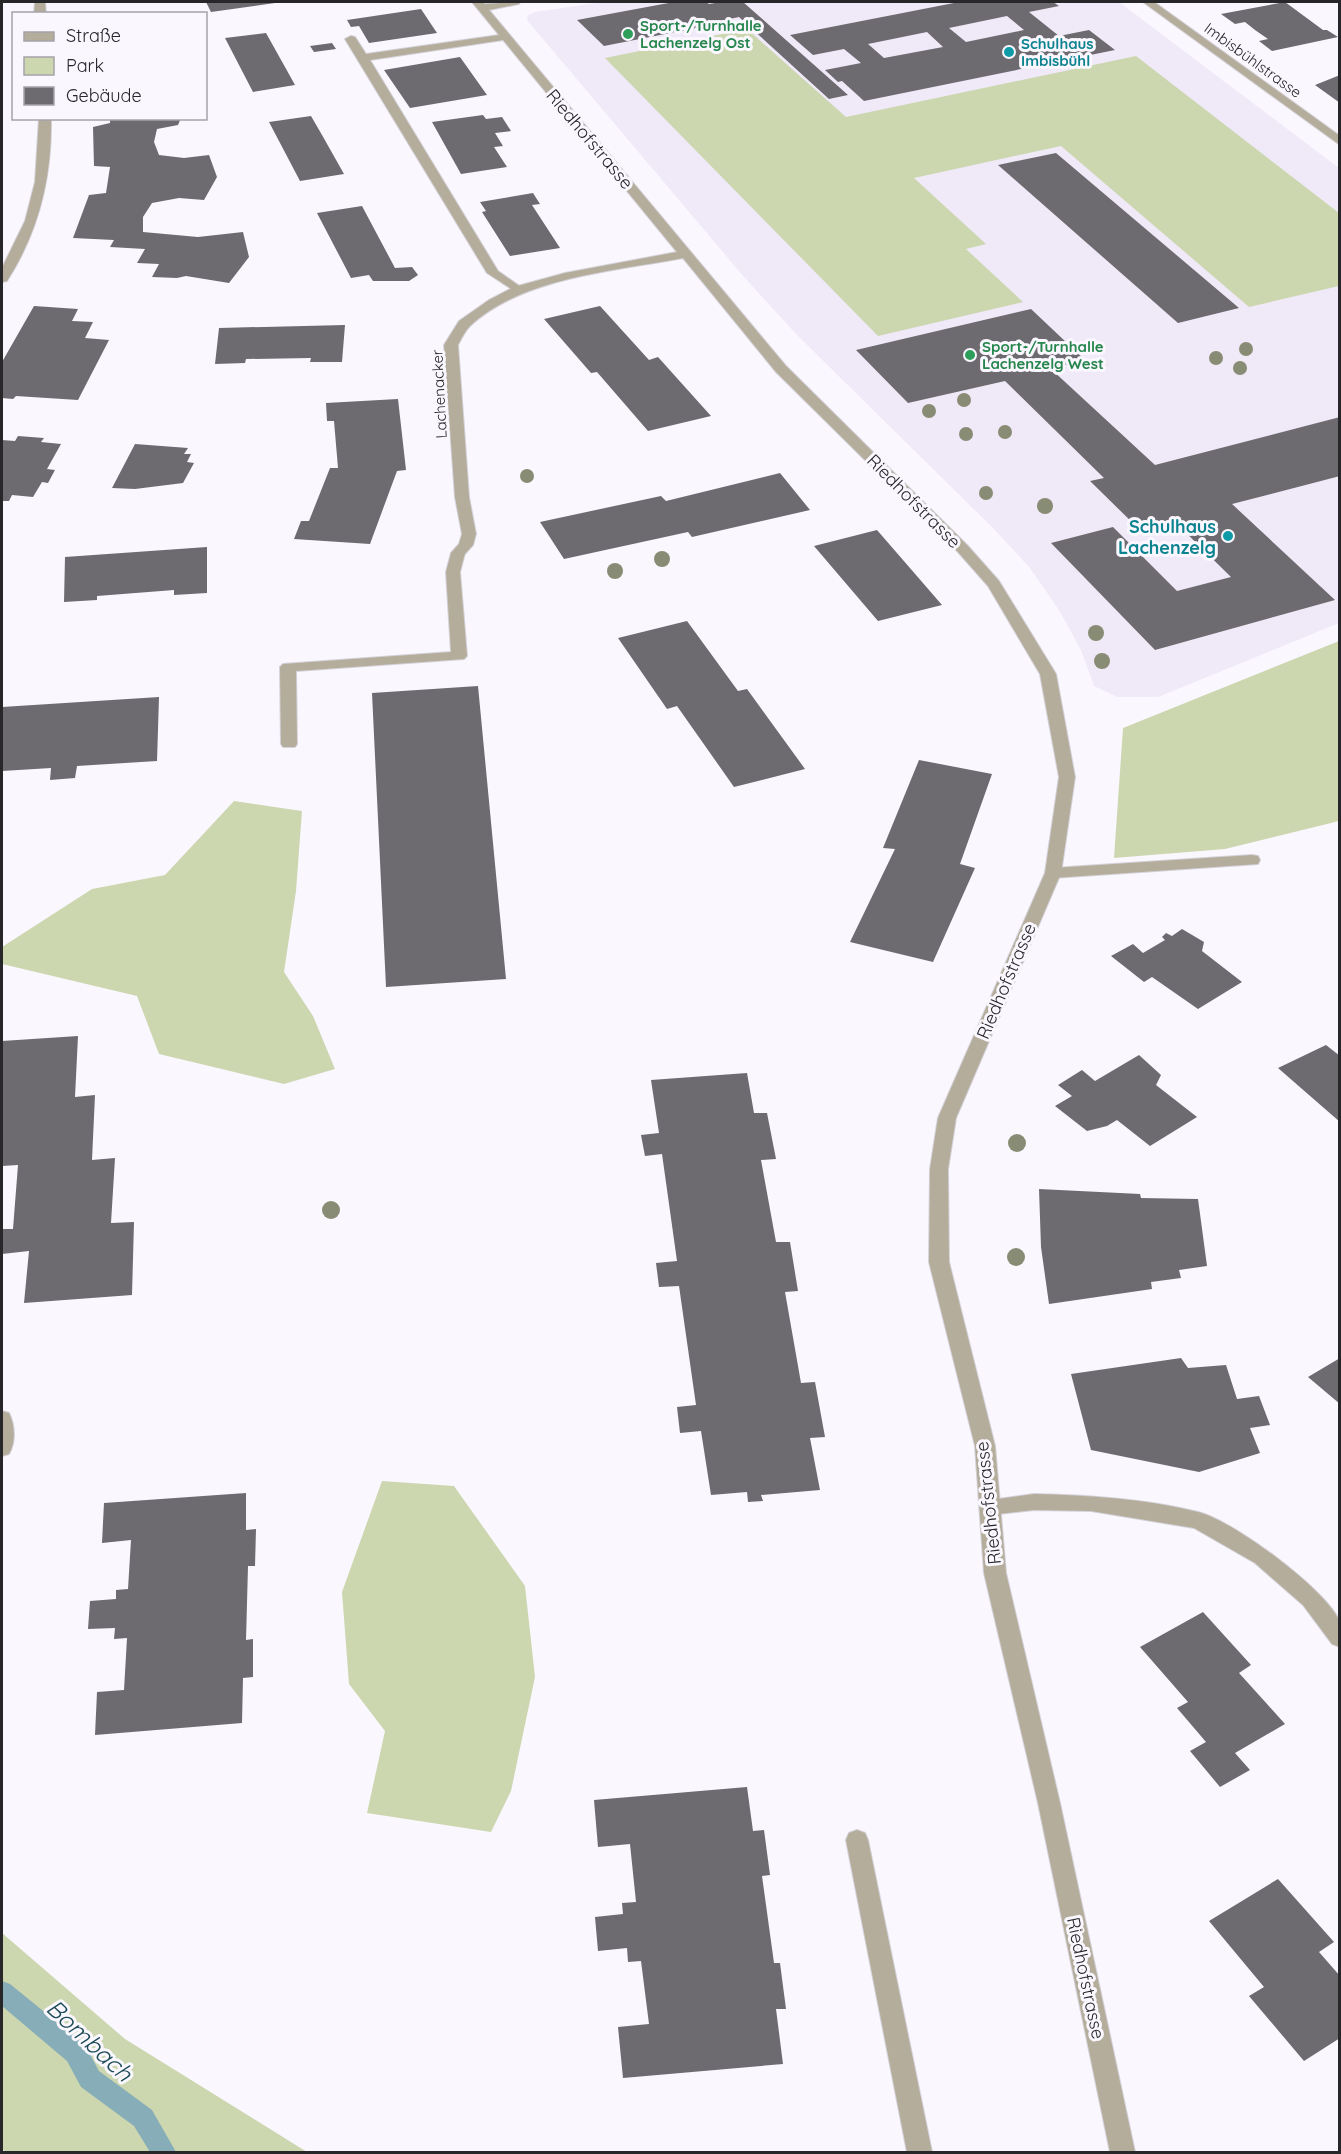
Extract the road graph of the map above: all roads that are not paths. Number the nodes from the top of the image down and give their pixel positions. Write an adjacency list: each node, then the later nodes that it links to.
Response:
1 (515, 2): 3 (street)
2 (1148, 2): 8 (street, Imbisbühlstrasse)
3 (480, 5): 4 (street, Riedhofstrasse)
4 (506, 37): 6 (street); 9 (street, Riedhofstrasse)
5 (351, 39): 6 (street)
6 (363, 58): 11 (street)
7 (45, 120): 10 (street)
8 (1340, 142)
9 (686, 254): 11 (street, Lachenacker); 14 (street, Riedhofstrasse)
10 (2, 278)
11 (519, 290): 12 (street, Lachenacker)
12 (289, 744)
13 (1252, 860): 14 (street)
14 (1053, 873): 17 (street, Riedhofstrasse)
15 (2, 1419): 16 (street)
16 (2, 1448)
17 (990, 1507): 18 (street); 21 (street, Riedhofstrasse)
18 (1340, 1638)
19 (857, 1839): 20 (street)
20 (920, 2152)
21 (1124, 2152)

